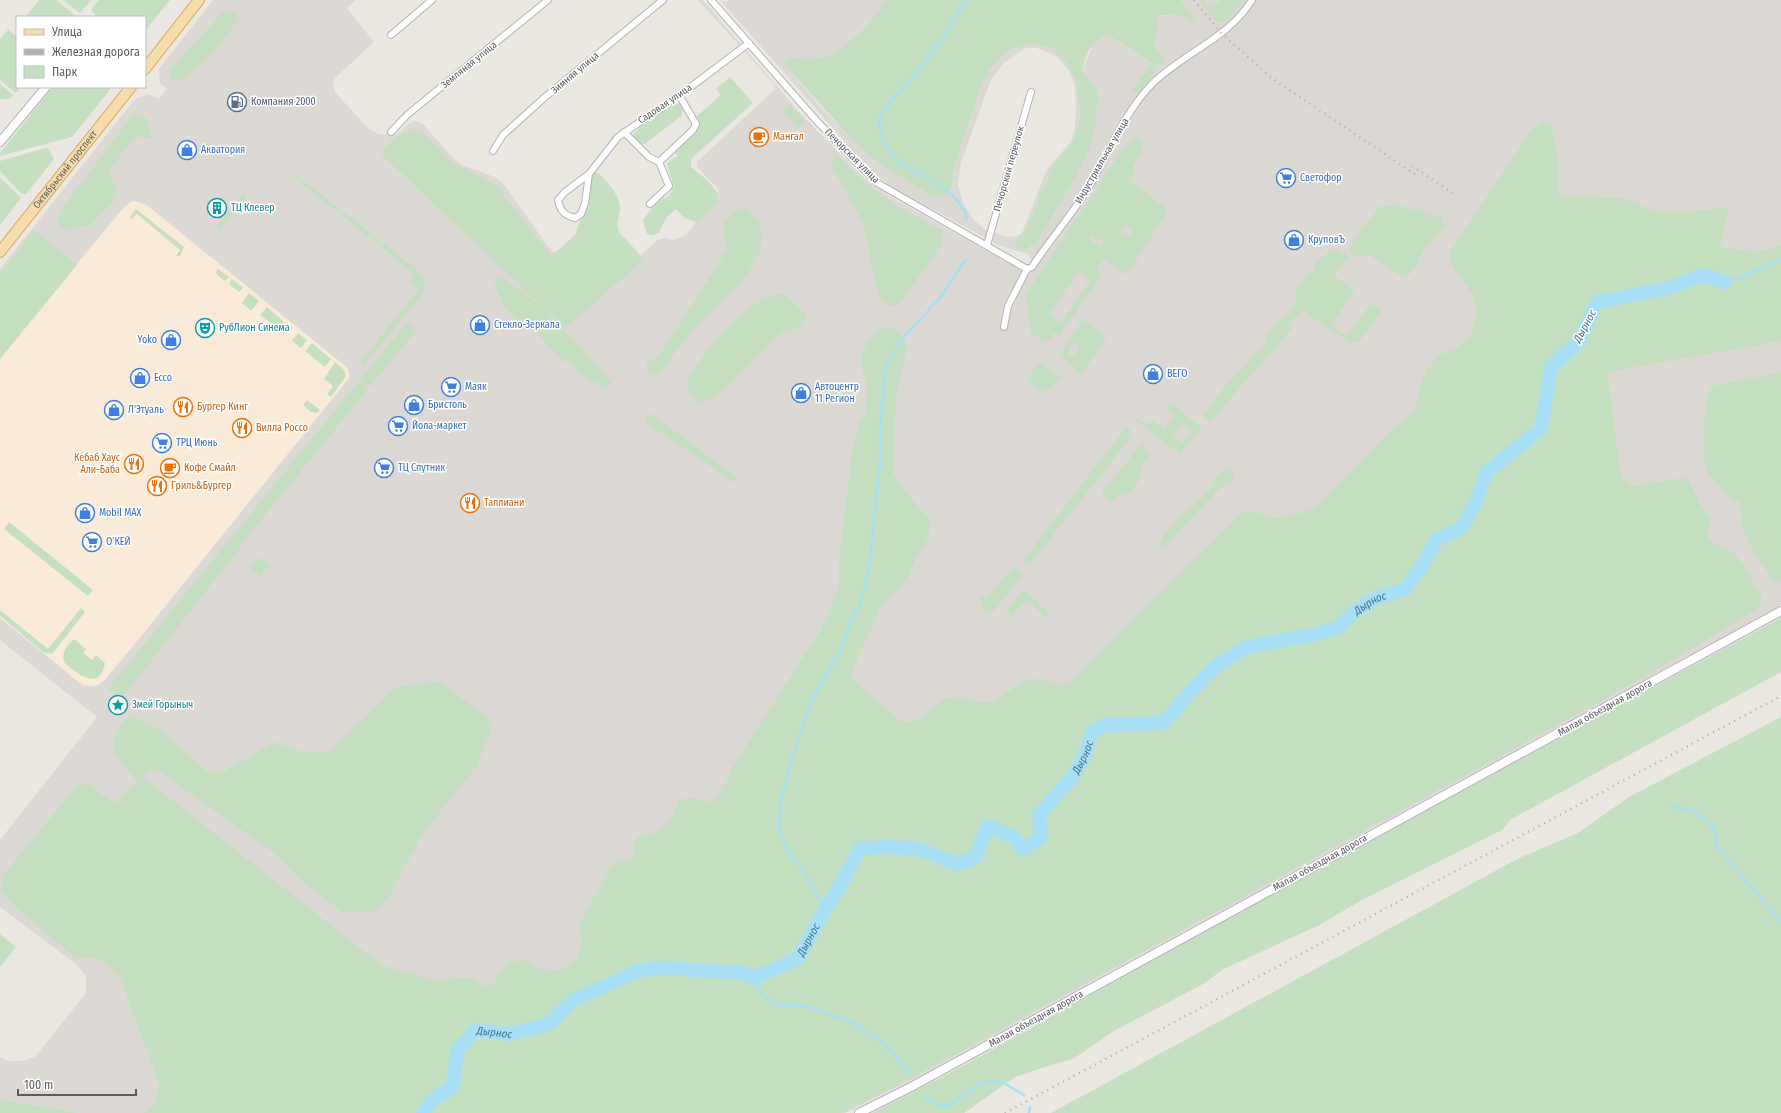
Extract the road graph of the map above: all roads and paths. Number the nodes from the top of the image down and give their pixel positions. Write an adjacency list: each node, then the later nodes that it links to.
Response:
1 (199, 0): 9 (main road)
2 (432, 0): 7 (street)
3 (548, 0): 14 (street, Земляная улица)
4 (663, 0): 17 (street, Зимняя улица)
5 (711, 0): 8 (street, Печорская улица)
6 (1252, 0): 23 (street, Индустриальная улица)
7 (391, 35)
8 (749, 43): 13 (street, Садовая улица); 21 (street, Печорская улица)
9 (146, 68)
10 (45, 88): 16 (street)
11 (130, 88): 22 (main road, Октябрьский проспект)
12 (1031, 92): 21 (street, Печорский переулок)
13 (679, 95): 15 (street, Садовая улица); 18 (street)
14 (390, 132)
15 (624, 132): 18 (street); 19 (street, Садовая улица)
16 (0, 142)
17 (493, 151)
18 (659, 162): 20 (street)
19 (589, 174): 19 (street, Садовая улица)
20 (650, 204)
21 (987, 245): 23 (street, Печорская улица)
22 (0, 252)
23 (1030, 268): 24 (street)
24 (1004, 327)
25 (1781, 611): 26 (street, Малая объездная дорога)
26 (859, 1113)

